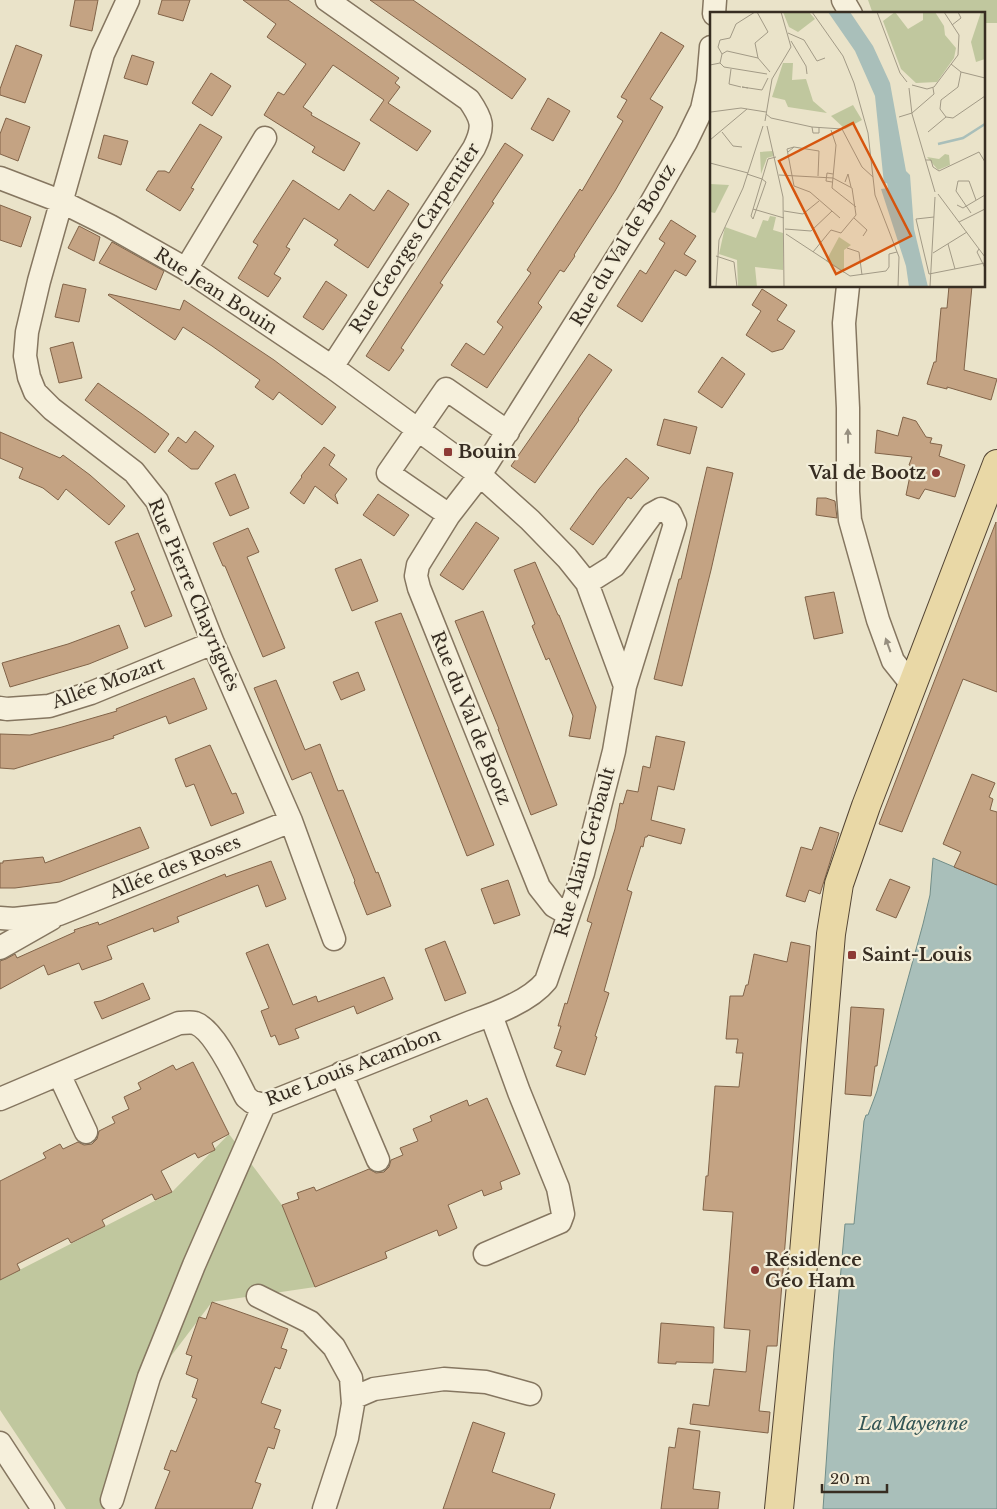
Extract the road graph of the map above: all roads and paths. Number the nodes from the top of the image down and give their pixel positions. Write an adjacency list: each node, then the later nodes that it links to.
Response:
1 (128, 0): 8 (street)
2 (327, 0): 11 (street, Rue Georges Carpentier)
3 (843, 0): 4 (street)
4 (850, 12)
5 (710, 59): 13 (street, Rue du Val de Bootz)
6 (265, 138): 9 (street)
7 (0, 178): 8 (street, Rue Jean Bouin)
8 (60, 201): 9 (street, Rue Jean Bouin); 18 (street, Rue Pierre Chayriguès)
9 (186, 269): 11 (street, Rue Jean Bouin)
10 (848, 288): 20 (street, one-way to 10)
11 (332, 367): 12 (street, Rue Jean Bouin)
12 (418, 430): 13 (street); 15 (street, Rue Jean Bouin); 16 (street)
13 (508, 432): 15 (street, Rue du Val de Bootz)
14 (997, 464): 20 (main road)
15 (480, 475): 16 (street, Rue du Val de Bootz); 17 (street, Rue Alain Gerbault)
16 (449, 516): 24 (street, Rue du Val de Bootz)
17 (587, 583): 19 (street, Rue Alain Gerbault); 19 (street, Rue Alain Gerbault)
18 (213, 643): 21 (street, Allée Mozart); 22 (street, Rue Pierre Chayriguès)
19 (625, 686): 24 (street, Rue Alain Gerbault)
20 (913, 686): 43 (main road)
21 (0, 708)
22 (291, 821): 23 (street, Allée des Roses); 26 (street, Rue Pierre Chayriguès)
23 (58, 914): 25 (street, Allée des Roses); 27 (street, Allée des Roses)
24 (568, 914): 28 (street, Rue Alain Gerbault)
25 (0, 918)
26 (334, 939)
27 (0, 948)
28 (490, 1015): 29 (street, Rue Louis Acambon); 35 (street)
29 (341, 1073): 32 (street, Rue Louis Acambon); 34 (street)
30 (59, 1074): 31 (street, Rue Louis Acambon); 32 (street, Rue Louis Acambon); 33 (street)
31 (0, 1099)
32 (264, 1105): 40 (street)
33 (86, 1132)
34 (378, 1160)
35 (485, 1254)
36 (258, 1296): 38 (street)
37 (530, 1394): 38 (street)
38 (353, 1398): 42 (street)
39 (0, 1443): 41 (street)
40 (112, 1500)
41 (43, 1509)
42 (324, 1509)
43 (779, 1509)

